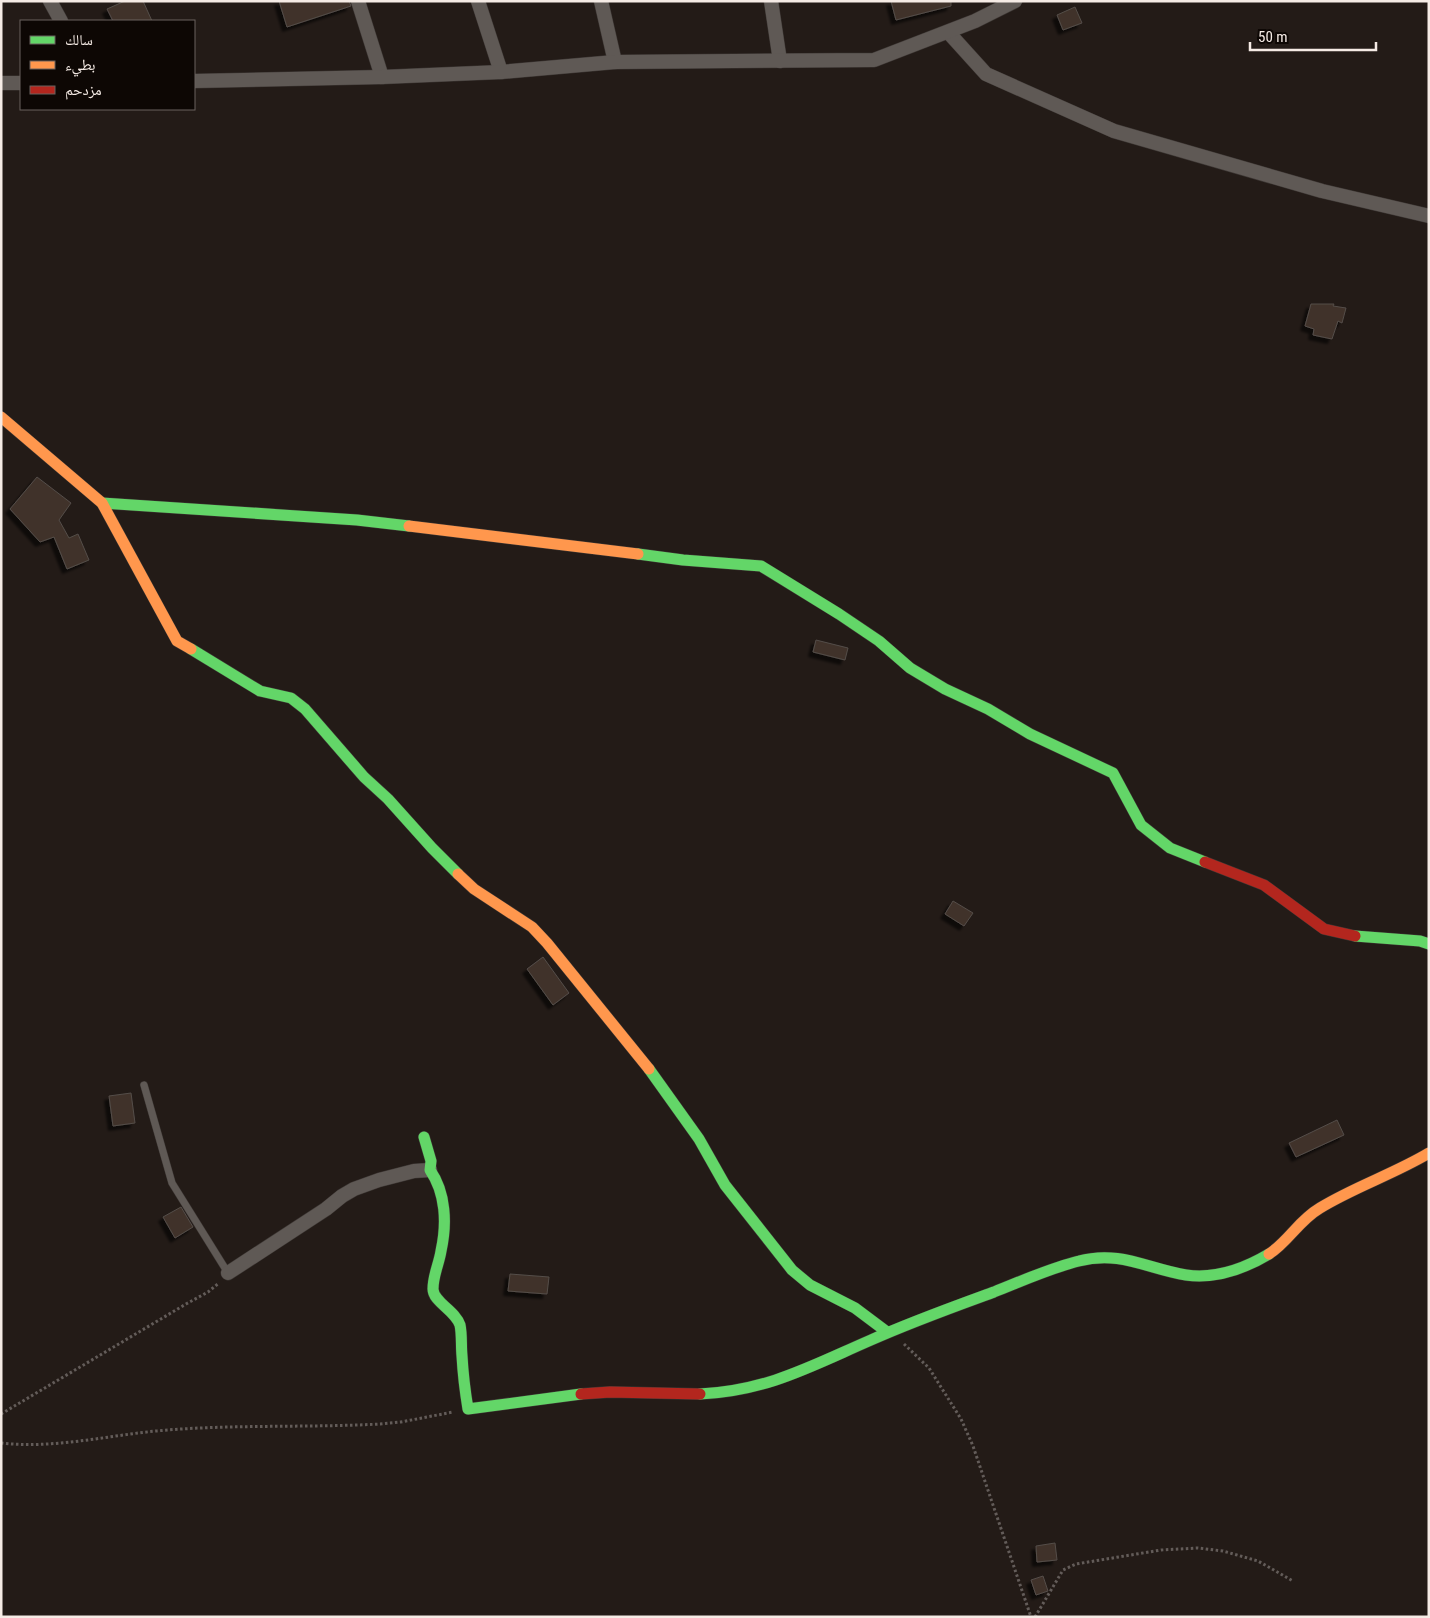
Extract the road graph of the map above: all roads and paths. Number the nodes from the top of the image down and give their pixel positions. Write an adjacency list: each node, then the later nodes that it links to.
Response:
1 (50, 1): 7 (street)
2 (358, 1): 12 (street)
3 (478, 1): 11 (street)
4 (601, 1): 10 (street)
5 (771, 1): 9 (street)
6 (1015, 1): 8 (street)
7 (60, 20)
8 (948, 32): 9 (street); 16 (street)
9 (780, 61): 10 (street)
10 (615, 62): 11 (street)
11 (501, 72): 12 (street)
12 (382, 77): 13 (street)
13 (195, 82)
14 (1, 83): 15 (street)
15 (20, 83)
16 (1429, 216)
17 (1, 417): 18 (street)
18 (102, 503): 19 (street); 25 (street)
19 (1429, 944)
20 (144, 1085): 24 (lane)
21 (424, 1137): 23 (street)
22 (1429, 1153): 25 (street)
23 (430, 1170): 24 (street); 26 (street)
24 (228, 1272): 27 (path)
25 (887, 1332): 26 (street); 30 (path)
26 (468, 1409): 28 (path)
27 (1, 1414)
28 (1, 1443)
29 (1293, 1581): 31 (path)
30 (1031, 1617)
31 (1035, 1617)

